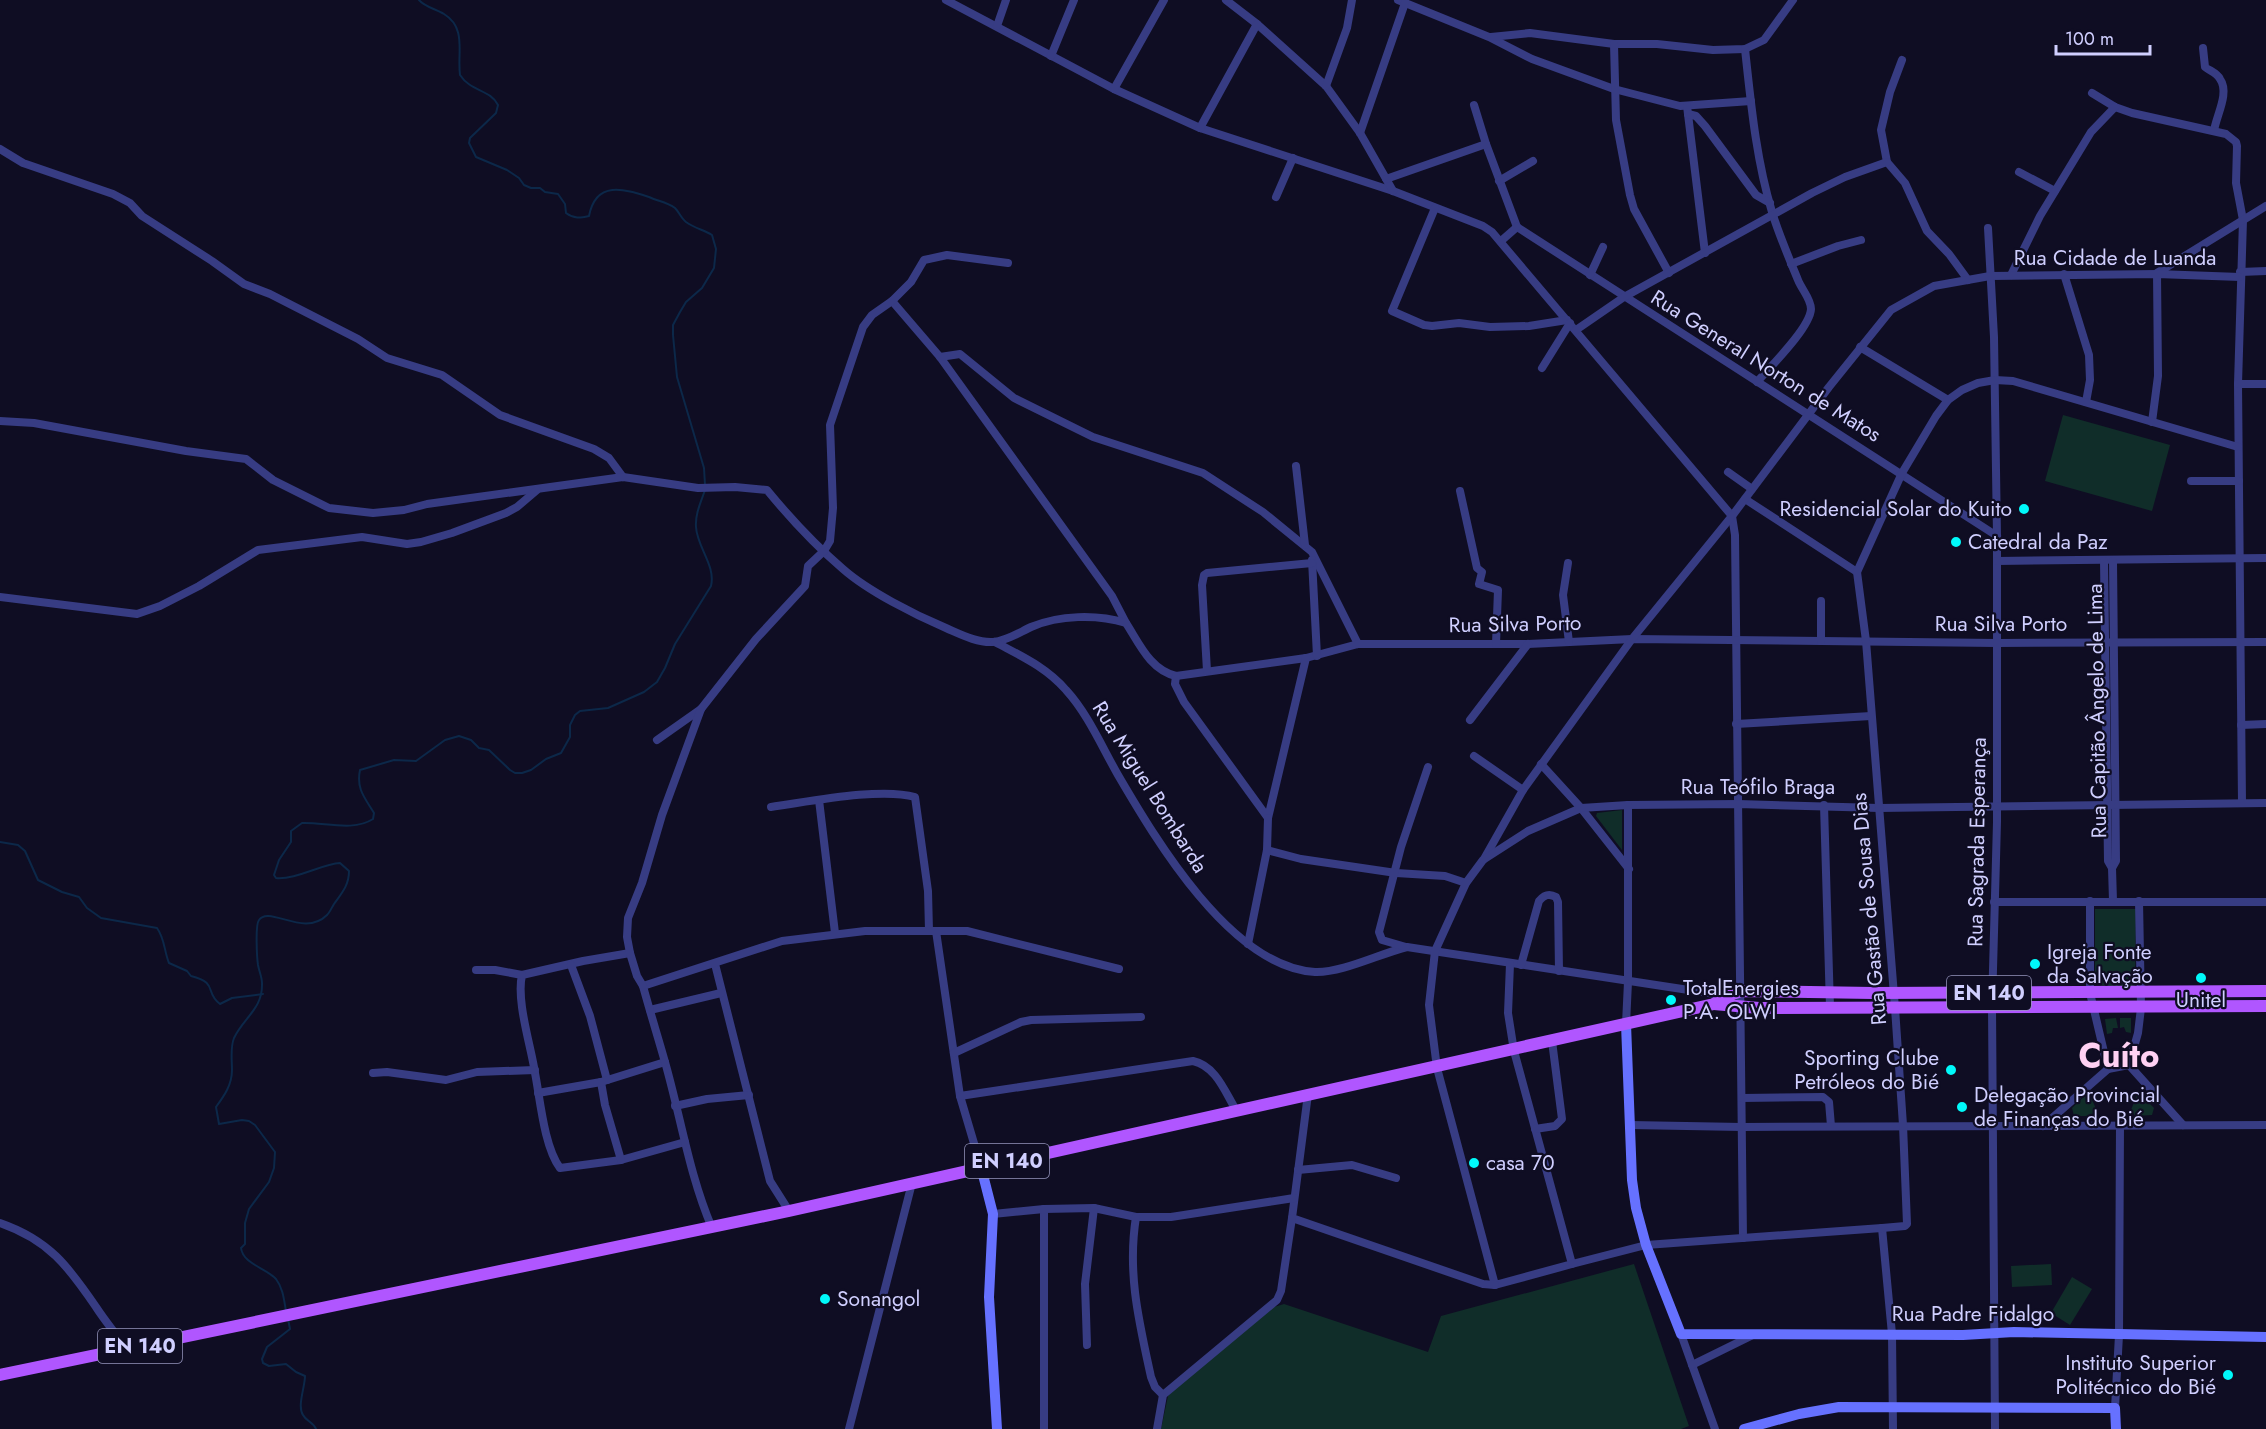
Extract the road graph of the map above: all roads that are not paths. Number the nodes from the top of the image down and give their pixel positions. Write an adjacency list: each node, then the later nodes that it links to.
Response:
1 (946, 0): 10 (street)
2 (1006, 0): 10 (street)
3 (1074, 0): 15 (street)
4 (1164, 0): 18 (street)
5 (1226, 0): 9 (street)
6 (1352, 0): 17 (street)
7 (1793, 0): 14 (street)
8 (1401, 1): 11 (street); 27 (street)
9 (1257, 24): 17 (street); 25 (street)
10 (997, 26): 15 (street)
11 (1489, 37): 12 (street); 19 (street)
12 (1614, 44): 14 (street); 19 (street)
13 (2203, 48): 26 (street)
14 (1745, 49): 21 (street)
15 (1051, 56): 18 (street)
16 (1902, 60): 32 (street)
17 (1326, 86): 27 (street)
18 (1114, 89): 25 (street)
19 (1614, 89): 24 (street); 53 (street)
20 (2092, 93): 23 (street)
21 (1751, 101): 24 (street); 39 (street)
22 (1474, 105): 28 (street)
23 (2115, 107): 26 (street); 37 (street)
24 (1688, 110): 39 (street); 49 (street)
25 (1200, 128): 30 (street)
26 (2214, 131): 43 (street)
27 (1360, 133): 34 (street)
28 (1486, 144): 34 (street); 35 (street)
29 (0, 149): 80 (street)
30 (1293, 158): 36 (street); 38 (street)
31 (1533, 161): 35 (street)
32 (1887, 162): 42 (street); 60 (street)
33 (2019, 172): 37 (street)
34 (1386, 179): 36 (street)
35 (1499, 181): 44 (street)
36 (1393, 190): 41 (street)
37 (2055, 191): 58 (street)
38 (1276, 197)
39 (1770, 203): 42 (street)
40 (2266, 206): 43 (street)
41 (1436, 208): 46 (street); 63 (street)
42 (1773, 215): 49 (street); 51 (street)
43 (2243, 220): 55 (street); 56 (street)
44 (1517, 227): 46 (street); 57 (street, Rua General Norton de Matos)
45 (1988, 228): 59 (street, Rua Sagrada Esperança)
46 (1501, 240): 63 (street)
47 (1861, 240): 51 (street)
48 (1603, 247): 57 (street)
49 (1705, 254): 53 (street)
50 (1008, 263): 62 (street)
51 (1791, 264): 68 (street)
52 (2266, 272): 56 (street, Rua Cidade de Luanda)
53 (1669, 273): 61 (street)
54 (2064, 274): 55 (street, Rua Cidade de Luanda); 58 (street, Rua Cidade de Luanda); 72 (street)
55 (2157, 274): 56 (street, Rua Cidade de Luanda); 75 (street)
56 (2240, 274): 69 (street)
57 (1590, 275): 61 (street, Rua General Norton de Matos)
58 (2011, 275): 59 (street, Rua Cidade de Luanda)
59 (1990, 276): 60 (street, Rua Cidade de Luanda); 67 (street, Rua Sagrada Esperança)
60 (1968, 280): 64 (street, Rua Cidade de Luanda)
61 (1624, 297): 63 (street); 68 (street, Rua General Norton de Matos)
62 (892, 301): 65 (street); 90 (street)
63 (1571, 324): 66 (street); 87 (street)
64 (1860, 347): 71 (street); 73 (street, Rua Cidade de Luanda)
65 (940, 357): 89 (street); 101 (street)
66 (1542, 368)
67 (1995, 380): 71 (street); 72 (street); 88 (street, Rua Sagrada Esperança)
68 (1757, 382): 73 (street, Rua General Norton de Matos)
69 (2238, 384): 70 (street); 76 (street)
70 (2266, 384)
71 (1948, 400): 79 (street)
72 (2086, 402): 75 (street)
73 (1807, 415): 79 (street, Rua General Norton de Matos); 83 (street, Rua Cidade de Luanda)
74 (0, 421): 84 (street)
75 (2152, 422): 76 (street)
76 (2238, 447): 82 (street)
77 (1296, 466): 89 (street)
78 (1728, 472): 83 (street)
79 (1902, 473): 88 (street, Rua General Norton de Matos); 98 (street)
80 (623, 477): 84 (street); 90 (street)
81 (2191, 481): 82 (street)
82 (2239, 481): 92 (street)
83 (1752, 489): 86 (street, Rua Cidade de Luanda)
84 (537, 490): 99 (street)
85 (1460, 491): 113 (street)
86 (1745, 499): 87 (street, Rua Cidade de Luanda); 98 (street)
87 (1732, 516): 102 (street, Rua Cidade de Luanda); 103 (street)
88 (1997, 536): 94 (street, Rua Sagrada Esperança)
89 (1305, 545): 91 (street)
90 (825, 550): 106 (street); 119 (street)
91 (1312, 552): 96 (street); 112 (street)
92 (2239, 558): 93 (street); 95 (street); 109 (street)
93 (2266, 558)
94 (1997, 561): 95 (street); 111 (street, Rua Sagrada Esperança)
95 (2109, 561): 108 (street, Rua Capitão Ângelo de Lima)
96 (1312, 563): 115 (street); 117 (street)
97 (1568, 563): 107 (street)
98 (1857, 572): 105 (street, Rua Gastão de Sousa Dias)
99 (0, 597)
100 (1821, 601): 104 (street)
101 (1126, 623): 106 (street); 118 (street)
102 (1632, 639): 103 (street, Rua Silva Porto); 107 (street, Rua Silva Porto); 127 (street, Rua Cidade de Luanda)
103 (1735, 640): 104 (street, Rua Silva Porto); 122 (street)
104 (1821, 641): 105 (street, Rua Silva Porto)
105 (1866, 641): 111 (street, Rua Silva Porto); 120 (street, Rua Gastão de Sousa Dias)
106 (995, 642): 154 (street, Rua Miguel Bombarda)
107 (1569, 642): 114 (street, Rua Silva Porto)
108 (2109, 642): 109 (street, Rua Silva Porto); 111 (street, Rua Silva Porto); 131 (street, Rua Capitão Ângelo de Lima)
109 (2240, 642): 110 (street, Rua Silva Porto); 123 (street)
110 (2266, 642)
111 (1997, 643): 137 (street, Rua Sagrada Esperança)
112 (1358, 644): 113 (street, Rua Silva Porto); 115 (street, Rua Silva Porto)
113 (1496, 644): 114 (street, Rua Silva Porto)
114 (1528, 644): 121 (street)
115 (1317, 656): 116 (street, Rua Silva Porto)
116 (1306, 658): 117 (street, Rua Silva Porto); 141 (street)
117 (1207, 671): 118 (street, Rua Silva Porto)
118 (1176, 676): 141 (street)
119 (701, 709): 125 (street); 157 (street)
120 (1871, 716): 122 (street); 140 (street, Rua Gastão de Sousa Dias)
121 (1470, 720)
122 (1737, 724): 134 (street)
123 (2241, 724): 124 (street); 132 (street)
124 (2266, 724)
125 (657, 740)
126 (1474, 756): 129 (street)
127 (1541, 764): 129 (street, Rua Cidade de Luanda); 139 (street)
128 (1428, 766): 145 (street)
129 (1523, 790): 143 (street, Rua Cidade de Luanda)
130 (819, 800): 138 (street); 152 (street); 153 (street)
131 (2111, 803): 132 (street, Rua Teófilo Braga); 137 (street, Rua Teófilo Braga); 148 (street, Rua Capitão Ângelo de Lima)
132 (2242, 803): 133 (street, Rua Teófilo Braga)
133 (2266, 803)
134 (1738, 804): 135 (street, Rua Teófilo Braga); 136 (street, Rua Teófilo Braga); 171 (street)
135 (1628, 805): 139 (street, Rua Teófilo Braga); 144 (street)
136 (1824, 805): 140 (street, Rua Teófilo Braga); 172 (street)
137 (1996, 806): 140 (street, Rua Teófilo Braga); 150 (street, Rua Sagrada Esperança)
138 (771, 807)
139 (1581, 808): 143 (street, Rua Teófilo Braga); 144 (street)
140 (1879, 808): 173 (street, Rua Gastão de Sousa Dias)
141 (1268, 818): 142 (street)
142 (1267, 850): 145 (street); 154 (street)
143 (1484, 861): 146 (street, Rua Teófilo Braga)
144 (1629, 869): 166 (street)
145 (1396, 873): 146 (street); 155 (street)
146 (1466, 884): 156 (street, Rua Teófilo Braga)
147 (2090, 901): 148 (street); 150 (street); 177 (street)
148 (2113, 901): 149 (street)
149 (2139, 901): 151 (street); 178 (street)
150 (1994, 902): 176 (street, Rua Sagrada Esperança)
151 (2266, 902)
152 (932, 931): 153 (street); 162 (street); 195 (street)
153 (835, 933): 158 (street)
154 (1248, 944): 155 (street, Rua Miguel Bombarda)
155 (1407, 947): 156 (street, Rua Miguel Bombarda)
156 (1435, 951): 159 (street, Rua Miguel Bombarda); 198 (street, Rua Teófilo Braga)
157 (630, 953): 160 (street); 167 (street)
158 (715, 964): 167 (street); 170 (street)
159 (1510, 964): 161 (street, Rua Miguel Bombarda); 194 (street)
160 (571, 965): 165 (street); 202 (street)
161 (1521, 965): 164 (street, Rua Miguel Bombarda); 164 (street)
162 (1119, 969)
163 (477, 970): 165 (street)
164 (1560, 971): 166 (street, Rua Miguel Bombarda)
165 (522, 975): 200 (street)
166 (1628, 982): 171 (street, Rua Miguel Bombarda); 192 (street)
167 (644, 986): 190 (street)
168 (2266, 990): 169 (main road, EN 140)
169 (2247, 991): 178 (main road, EN 140); 181 (main road)
170 (721, 993): 190 (street); 205 (street)
171 (1735, 993): 172 (main road, EN 140); 179 (main road, EN 140); 186 (street)
172 (1829, 993): 173 (main road, EN 140); 183 (street)
173 (1894, 993): 174 (main road, EN 140); 187 (street, Rua Gastão de Sousa Dias)
174 (1934, 993): 175 (main road, EN 140); 184 (main road)
175 (1952, 993): 176 (main road, EN 140); 185 (main road)
176 (1993, 993): 177 (main road, EN 140); 180 (street, Rua Sagrada Esperança)
177 (2090, 993): 178 (main road, EN 140); 188 (street)
178 (2142, 993): 189 (street)
179 (1714, 1004): 186 (main road, EN 140); 192 (main road, EN 140)
180 (1992, 1006): 185 (main road, EN 140); 188 (main road, EN 140); 216 (street, Rua Sagrada Esperança)
181 (2247, 1006): 182 (main road, EN 140); 189 (main road, EN 140)
182 (2266, 1006)
183 (1830, 1007): 186 (main road, EN 140); 187 (main road, EN 140)
184 (1933, 1007): 185 (main road, EN 140); 187 (main road, EN 140)
185 (1951, 1007)
186 (1741, 1008): 207 (street)
187 (1895, 1008): 211 (street, Rua Gastão de Sousa Dias)
188 (2092, 1008): 189 (main road, EN 140); 199 (street)
189 (2141, 1008): 197 (street)
190 (650, 1010): 196 (street)
191 (1141, 1017): 195 (street)
192 (1626, 1024): 193 (main road, EN 140); 210 (street)
193 (1552, 1041): 194 (main road, EN 140); 219 (street)
194 (1514, 1051): 198 (main road, EN 140); 219 (street)
195 (954, 1053): 206 (street)
196 (665, 1062): 202 (street); 208 (street)
197 (2129, 1065): 199 (street); 213 (street)
198 (1437, 1068): 204 (main road, EN 140); 239 (street, Rua Teófilo Braga)
199 (2108, 1069): 217 (street)
200 (535, 1070): 201 (street); 203 (street)
201 (373, 1073)
202 (604, 1081): 203 (street); 221 (street)
203 (538, 1093): 221 (street)
204 (1308, 1094): 209 (main road, EN 140); 223 (street)
205 (749, 1095): 208 (street); 229 (street)
206 (960, 1096): 209 (street); 222 (street)
207 (1742, 1098): 215 (street); 218 (street)
208 (675, 1106): 220 (street)
209 (1236, 1110): 222 (main road, EN 140)
210 (1630, 1125): 218 (street); 237 (street)
211 (1903, 1125): 215 (street); 216 (street); 235 (street, Rua Gastão de Sousa Dias)
212 (2120, 1125): 213 (street); 217 (street); 244 (street)
213 (2183, 1125): 214 (street)
214 (2266, 1125)
215 (1831, 1126): 218 (street)
216 (1994, 1126): 217 (street); 243 (street, Rua Sagrada Esperança)
217 (2043, 1126)
218 (1742, 1127): 236 (street)
219 (1535, 1129): 238 (street)
220 (685, 1142): 221 (street); 234 (street)
221 (621, 1160)
222 (981, 1167): 225 (main road, EN 140); 230 (street)
223 (1298, 1170): 224 (street); 226 (street)
224 (1396, 1178)
225 (912, 1183): 229 (main road, EN 140); 254 (street)
226 (1294, 1197): 231 (street); 232 (street)
227 (1094, 1208): 228 (street); 231 (street); 246 (street)
228 (1044, 1209): 230 (street); 256 (street)
229 (789, 1211): 234 (main road, EN 140)
230 (993, 1214): 255 (street)
231 (1136, 1217): 250 (street)
232 (1292, 1218): 239 (street); 250 (street)
233 (0, 1223): 247 (street)
234 (712, 1228): 247 (main road, EN 140)
235 (1882, 1228): 236 (street, Rua Gastão de Sousa Dias); 242 (street)
236 (1743, 1238): 237 (street, Rua Gastão de Sousa Dias)
237 (1646, 1245): 238 (street, Rua Gastão de Sousa Dias); 240 (street)
238 (1572, 1264): 239 (street, Rua Gastão de Sousa Dias)
239 (1495, 1285)
240 (1680, 1334): 241 (street, Rua Padre Fidalgo); 248 (street)
241 (1755, 1334): 242 (street, Rua Padre Fidalgo); 248 (street)
242 (1892, 1334): 243 (street, Rua Padre Fidalgo); 251 (street)
243 (1993, 1334): 244 (street, Rua Padre Fidalgo); 253 (street, Rua Sagrada Esperança)
244 (2119, 1335): 245 (street, Rua Padre Fidalgo); 252 (street)
245 (2266, 1337)
246 (1087, 1345)
247 (126, 1348): 249 (main road, EN 140)
248 (1692, 1365): 258 (street)
249 (0, 1375)
250 (1162, 1395): 257 (street)
251 (1892, 1406): 253 (street); 259 (street); 260 (street)
252 (2115, 1408): 253 (street); 262 (street)
253 (1996, 1409): 261 (street, Rua Sagrada Esperança)
254 (849, 1429)
255 (997, 1429)
256 (1044, 1429)
257 (1157, 1429)
258 (1715, 1429)
259 (1744, 1429)
260 (1893, 1429)
261 (1995, 1429)
262 (2116, 1429)

